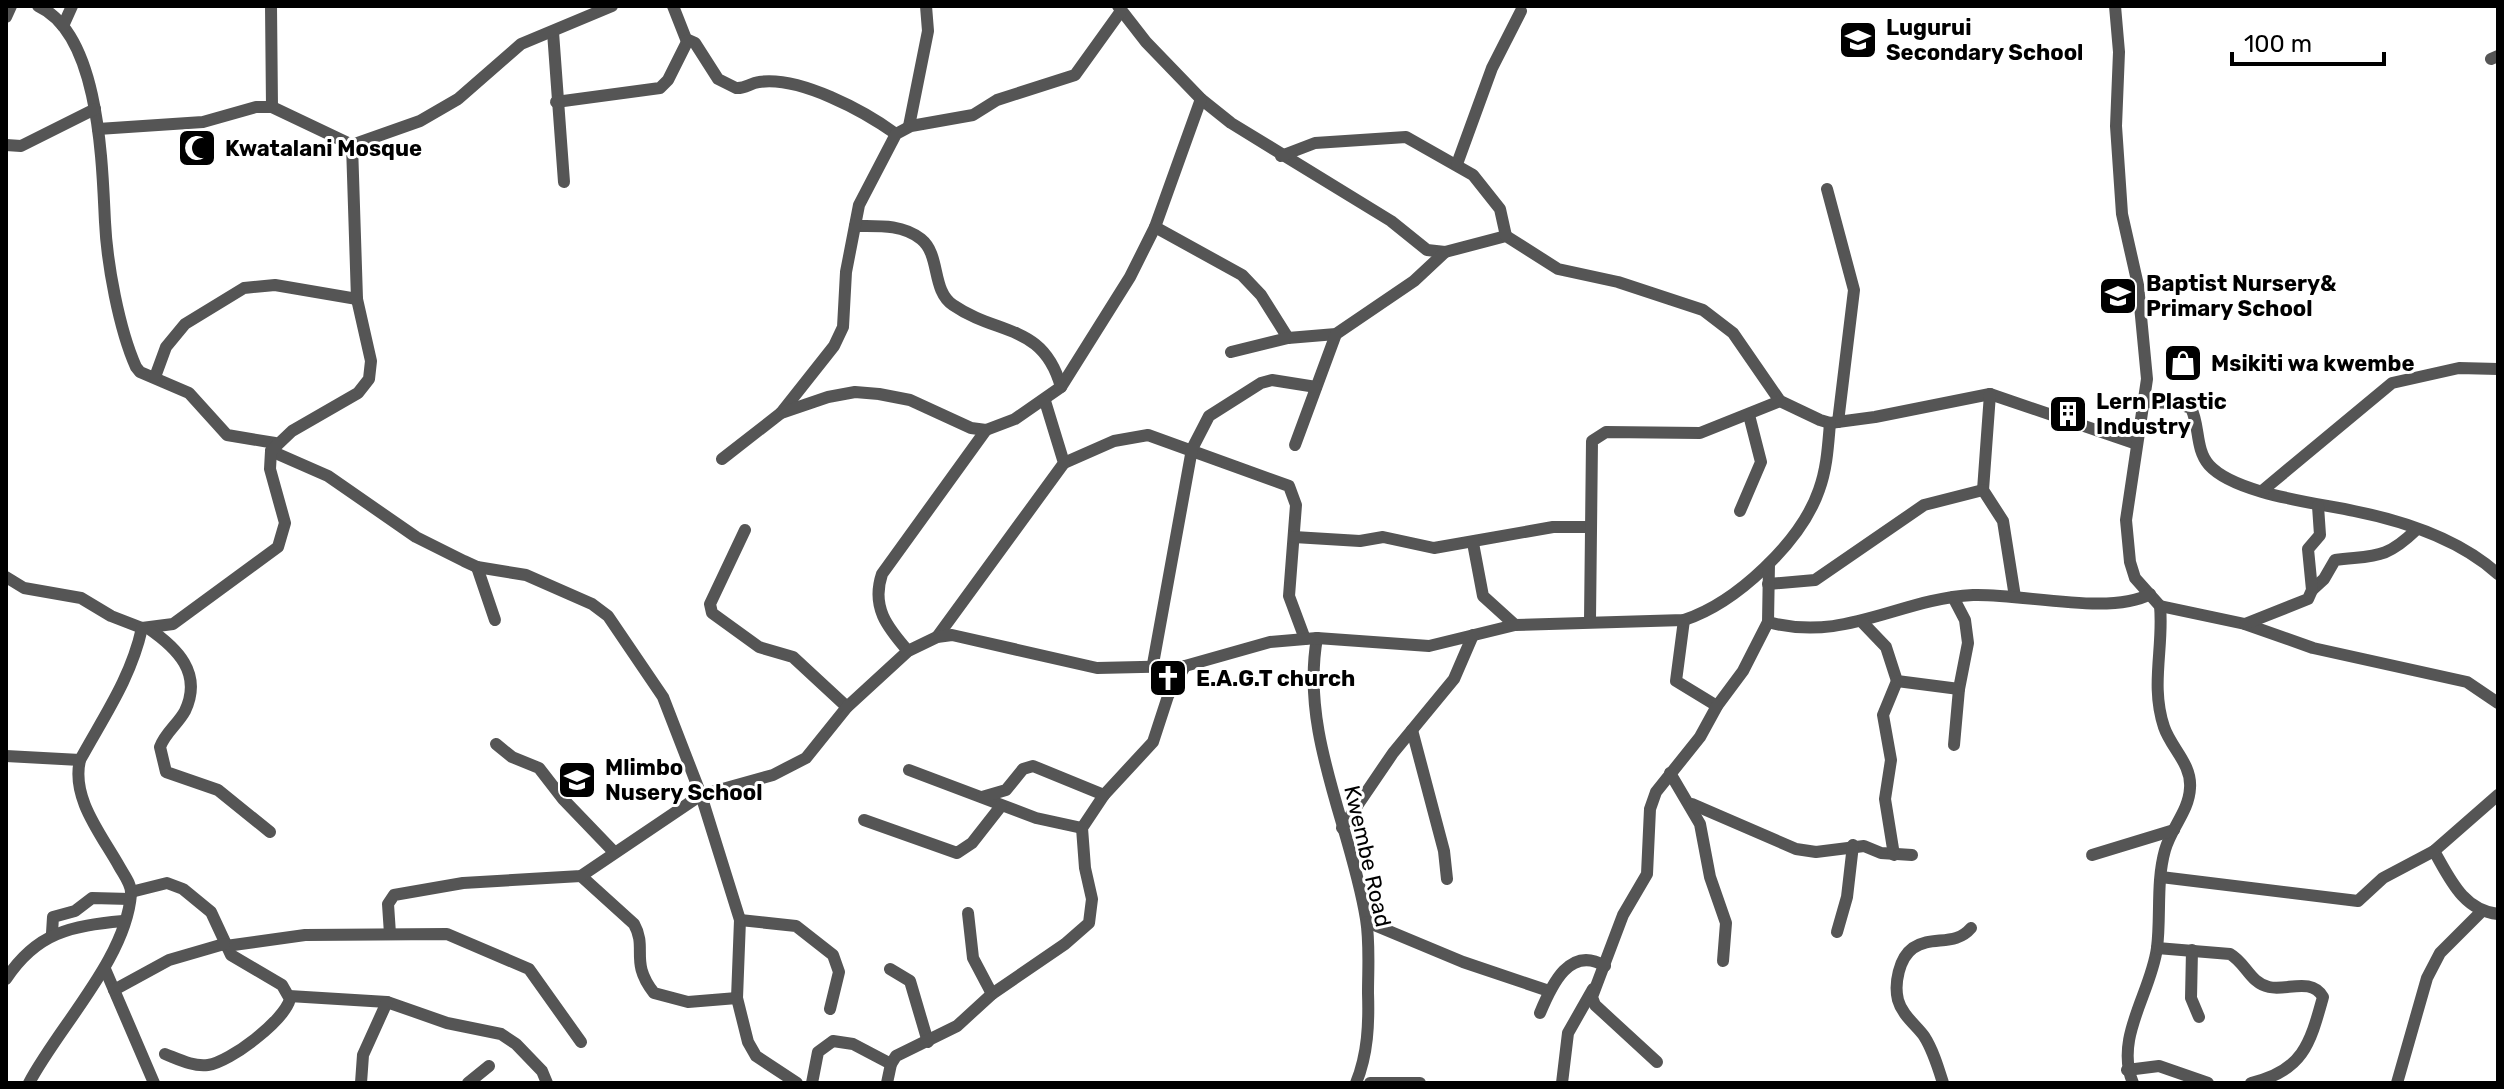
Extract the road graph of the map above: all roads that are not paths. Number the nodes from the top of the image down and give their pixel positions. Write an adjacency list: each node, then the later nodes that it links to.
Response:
1 (11, 6): 11 (street)
2 (38, 6): 12 (street)
3 (72, 6): 12 (street)
4 (271, 6): 17 (street)
5 (612, 6): 13 (street)
6 (673, 6): 14 (street)
7 (926, 6): 19 (street)
8 (2115, 6): 43 (street)
9 (1120, 9): 15 (street); 19 (street)
10 (1521, 11): 25 (street)
11 (6, 17)
12 (63, 26): 18 (street)
13 (553, 32): 16 (street); 23 (street)
14 (688, 40): 16 (street); 21 (street)
15 (1201, 99): 24 (street); 29 (street)
16 (556, 102): 26 (street)
17 (272, 107): 20 (street); 23 (street)
18 (95, 109): 20 (street); 22 (street)
19 (909, 126): 21 (street)
20 (98, 129): 37 (street)
21 (896, 134): 28 (street)
22 (6, 145)
23 (352, 145): 32 (street)
24 (1281, 156): 25 (street); 31 (street)
25 (1457, 164): 30 (street)
26 (564, 182)
27 (1827, 189): 46 (street)
28 (855, 226): 38 (street); 44 (street)
29 (1155, 227): 34 (street); 38 (street)
30 (1506, 236): 31 (street); 42 (street)
31 (1445, 252): 33 (street)
32 (357, 299): 37 (street); 50 (street)
33 (1336, 334): 34 (street); 39 (street)
34 (1288, 338): 35 (street)
35 (1231, 352)
36 (2498, 369): 55 (street)
37 (155, 377): 50 (street)
38 (1061, 387): 41 (street)
39 (1316, 387): 49 (street); 51 (street)
40 (1990, 394): 46 (street); 48 (street); 54 (street)
41 (1045, 401): 47 (street); 53 (street)
42 (1780, 401): 45 (street); 46 (street)
43 (2145, 402): 48 (street); 55 (street)
44 (781, 413): 47 (street); 52 (street)
45 (1749, 415): 57 (street); 58 (street)
46 (1834, 422): 63 (street)
47 (986, 430): 84 (street)
48 (2137, 444): 69 (street)
49 (1295, 445)
50 (273, 447): 64 (street); 80 (street)
51 (1192, 449): 53 (street); 61 (street); 85 (street)
52 (722, 459)
53 (1064, 463): 82 (street)
54 (1983, 490): 67 (street); 71 (street)
55 (2262, 491): 56 (street)
56 (2318, 506): 60 (street); 68 (street)
57 (1740, 511)
58 (1590, 527): 62 (street); 74 (street)
59 (745, 530): 91 (street)
60 (2416, 530): 65 (street); 68 (street)
61 (1294, 537): 62 (street); 83 (street)
62 (1473, 543): 79 (street)
63 (1769, 564): 67 (street); 75 (street)
64 (477, 567): 73 (street); 99 (street)
65 (2498, 574)
66 (7, 576): 80 (street)
67 (1768, 584): 76 (street)
68 (2312, 590): 78 (street)
69 (2150, 594): 71 (street); 72 (street)
70 (1953, 597): 71 (street); 77 (street); 88 (street)
71 (2015, 597)
72 (2160, 606): 78 (street); 108 (street)
73 (495, 620)
74 (1590, 620): 75 (street); 79 (street)
75 (1684, 620): 90 (street)
76 (1768, 622): 77 (street); 90 (street)
77 (1863, 623): 87 (street)
78 (2245, 624): 89 (street)
79 (1515, 625): 81 (street)
80 (145, 628): 96 (street); 109 (street)
81 (1473, 635): 83 (street); 92 (street)
82 (937, 637): 84 (street); 85 (street)
83 (1311, 639): 86 (street); 107 (street, Kwembe Road)
84 (908, 651): 91 (street)
85 (1153, 664): 86 (street)
86 (1185, 666): 100 (street)
87 (1897, 681): 88 (street); 113 (street)
88 (1959, 689): 94 (street)
89 (2498, 703)
90 (1717, 706): 98 (street)
91 (847, 707): 99 (street)
92 (1412, 730): 107 (street); 118 (street)
93 (496, 744): 111 (street)
94 (1954, 745)
95 (6, 756): 96 (street)
96 (80, 760): 119 (street)
97 (909, 770): 102 (street)
98 (1670, 773): 103 (street); 134 (street)
99 (701, 795): 111 (street); 123 (street)
100 (1104, 795): 102 (street); 106 (street)
101 (2498, 795): 112 (street)
102 (982, 797): 104 (street)
103 (1692, 804): 110 (street); 133 (street)
104 (1001, 806): 105 (street); 106 (street)
105 (864, 820)
106 (1082, 828): 141 (street)
107 (1342, 828): 125 (street, Kwembe Road)
108 (2174, 830): 115 (street); 117 (street)
109 (270, 832)
110 (1853, 845): 113 (street); 127 (street)
111 (613, 851): 116 (street)
112 (2434, 851): 117 (street); 120 (street)
113 (1894, 855): 114 (street)
114 (1912, 855)
115 (2092, 855)
116 (581, 876): 129 (street); 143 (street)
117 (2161, 877): 131 (street)
118 (1447, 879)
119 (130, 895): 124 (street); 128 (street); 130 (street)
120 (2481, 912): 122 (street); 172 (street)
121 (968, 913): 141 (street)
122 (2498, 914)
123 (740, 920): 143 (street); 145 (street)
124 (123, 921): 128 (street); 135 (street)
125 (1367, 922): 140 (street); 156 (street, Kwembe Road)
126 (1971, 928): 168 (street)
127 (1837, 932)
128 (52, 933): 137 (street)
129 (390, 934): 130 (street); 148 (street)
130 (225, 945): 139 (street); 142 (street)
131 (2157, 948): 132 (street); 155 (street)
132 (2192, 950): 147 (street); 171 (street)
133 (1723, 961)
134 (1605, 966): 138 (street); 140 (street)
135 (105, 969): 139 (street); 157 (street)
136 (890, 969): 149 (street)
137 (6, 979)
138 (1595, 987): 151 (street); 167 (street)
139 (114, 990): 158 (street)
140 (1549, 991): 146 (street)
141 (992, 994): 149 (street)
142 (289, 996): 144 (street); 150 (street)
143 (737, 998): 154 (street)
144 (387, 1002): 159 (street); 161 (street)
145 (830, 1009)
146 (1540, 1013)
147 (2199, 1017)
148 (581, 1042)
149 (928, 1042): 152 (street)
150 (165, 1054)
151 (1657, 1062)
152 (891, 1064): 164 (street); 165 (street)
153 (489, 1066): 160 (street)
154 (772, 1067): 162 (street); 163 (street)
155 (2127, 1070): 169 (street); 170 (street)
156 (1364, 1082): 166 (street)
157 (29, 1083)
158 (154, 1083)
159 (361, 1083)
160 (468, 1083)
161 (547, 1083)
162 (770, 1083)
163 (797, 1083)
164 (812, 1083)
165 (887, 1083)
166 (1420, 1083)
167 (1562, 1083)
168 (1943, 1083)
169 (2133, 1083)
170 (2208, 1083)
171 (2251, 1083)
172 (2397, 1083)

